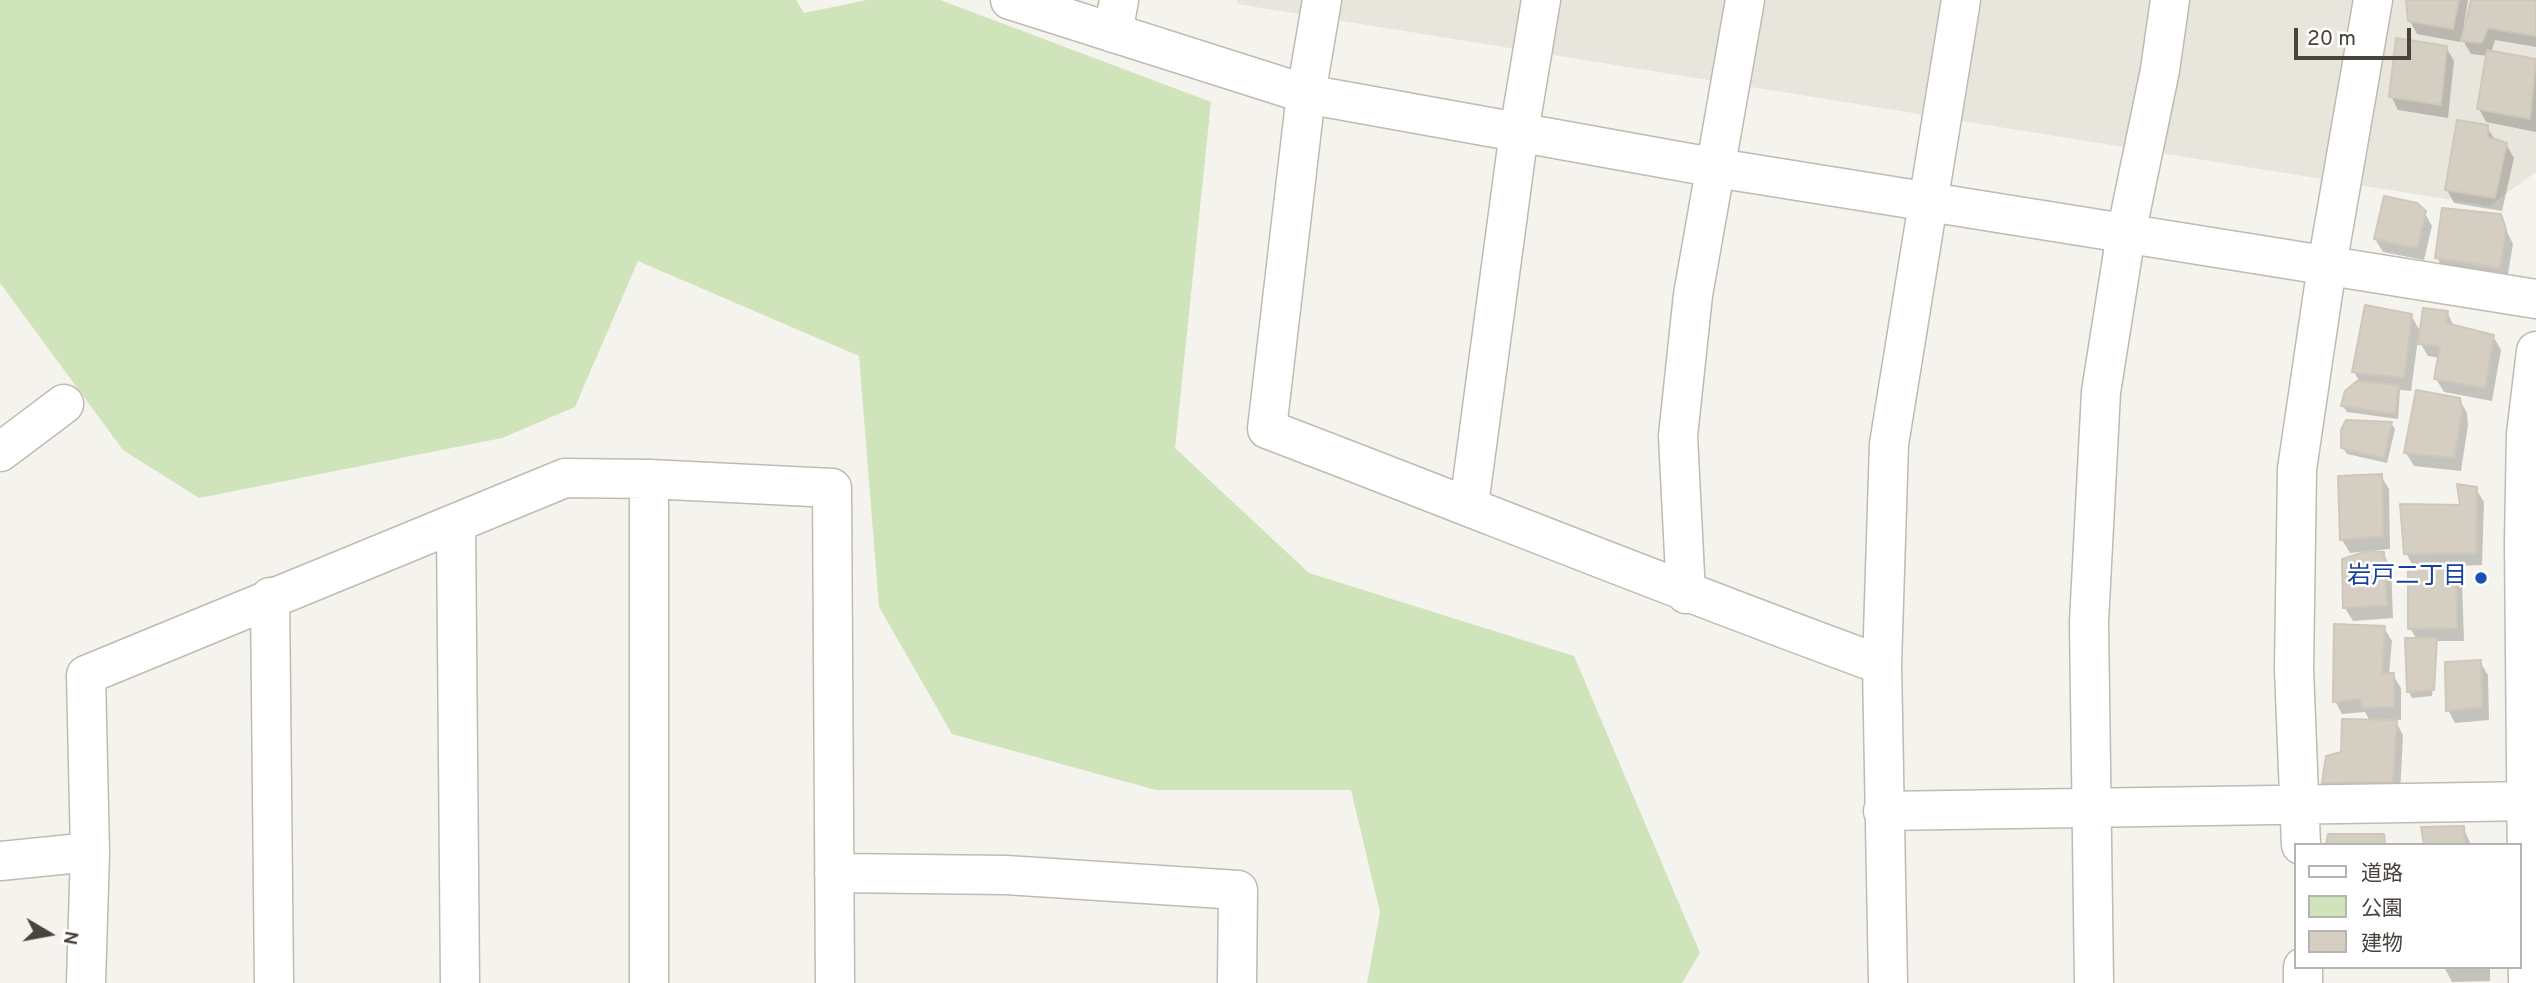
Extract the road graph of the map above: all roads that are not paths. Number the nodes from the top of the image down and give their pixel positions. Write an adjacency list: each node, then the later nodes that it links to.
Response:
1 (1010, 0): 8 (street)
2 (1322, 0): 9 (street)
3 (1541, 0): 10 (street)
4 (1745, 0): 11 (street)
5 (1962, 0): 12 (street)
6 (2171, 0): 13 (street)
7 (2373, 0): 14 (street)
8 (1116, 16): 9 (street)
9 (1306, 94): 10 (street); 20 (street)
10 (1519, 132): 11 (street); 20 (street)
11 (1717, 168): 12 (street); 23 (street)
12 (1927, 202): 13 (street); 25 (street)
13 (2126, 233): 14 (street); 28 (street)
14 (2327, 266): 15 (street); 27 (street)
15 (2536, 299)
16 (2536, 351): 22 (street)
17 (64, 404): 18 (street)
18 (0, 452)
19 (649, 478): 21 (street); 33 (street); 37 (street)
20 (1469, 505): 23 (street)
21 (456, 526): 24 (street); 36 (street)
22 (2530, 542): 26 (street)
23 (1686, 594): 25 (street)
24 (270, 597): 31 (street); 35 (street)
25 (1882, 665): 29 (street)
26 (2531, 801): 27 (street); 42 (street)
27 (2301, 804): 28 (street); 30 (street)
28 (2092, 808): 29 (street); 41 (street)
29 (1883, 811): 40 (street)
30 (2301, 843)
31 (90, 852): 32 (street); 34 (street)
32 (0, 861)
33 (834, 873): 38 (street); 39 (street)
34 (86, 983)
35 (274, 983)
36 (460, 983)
37 (649, 983)
38 (835, 983)
39 (1237, 983)
40 (1888, 983)
41 (2094, 983)
42 (2528, 983)

